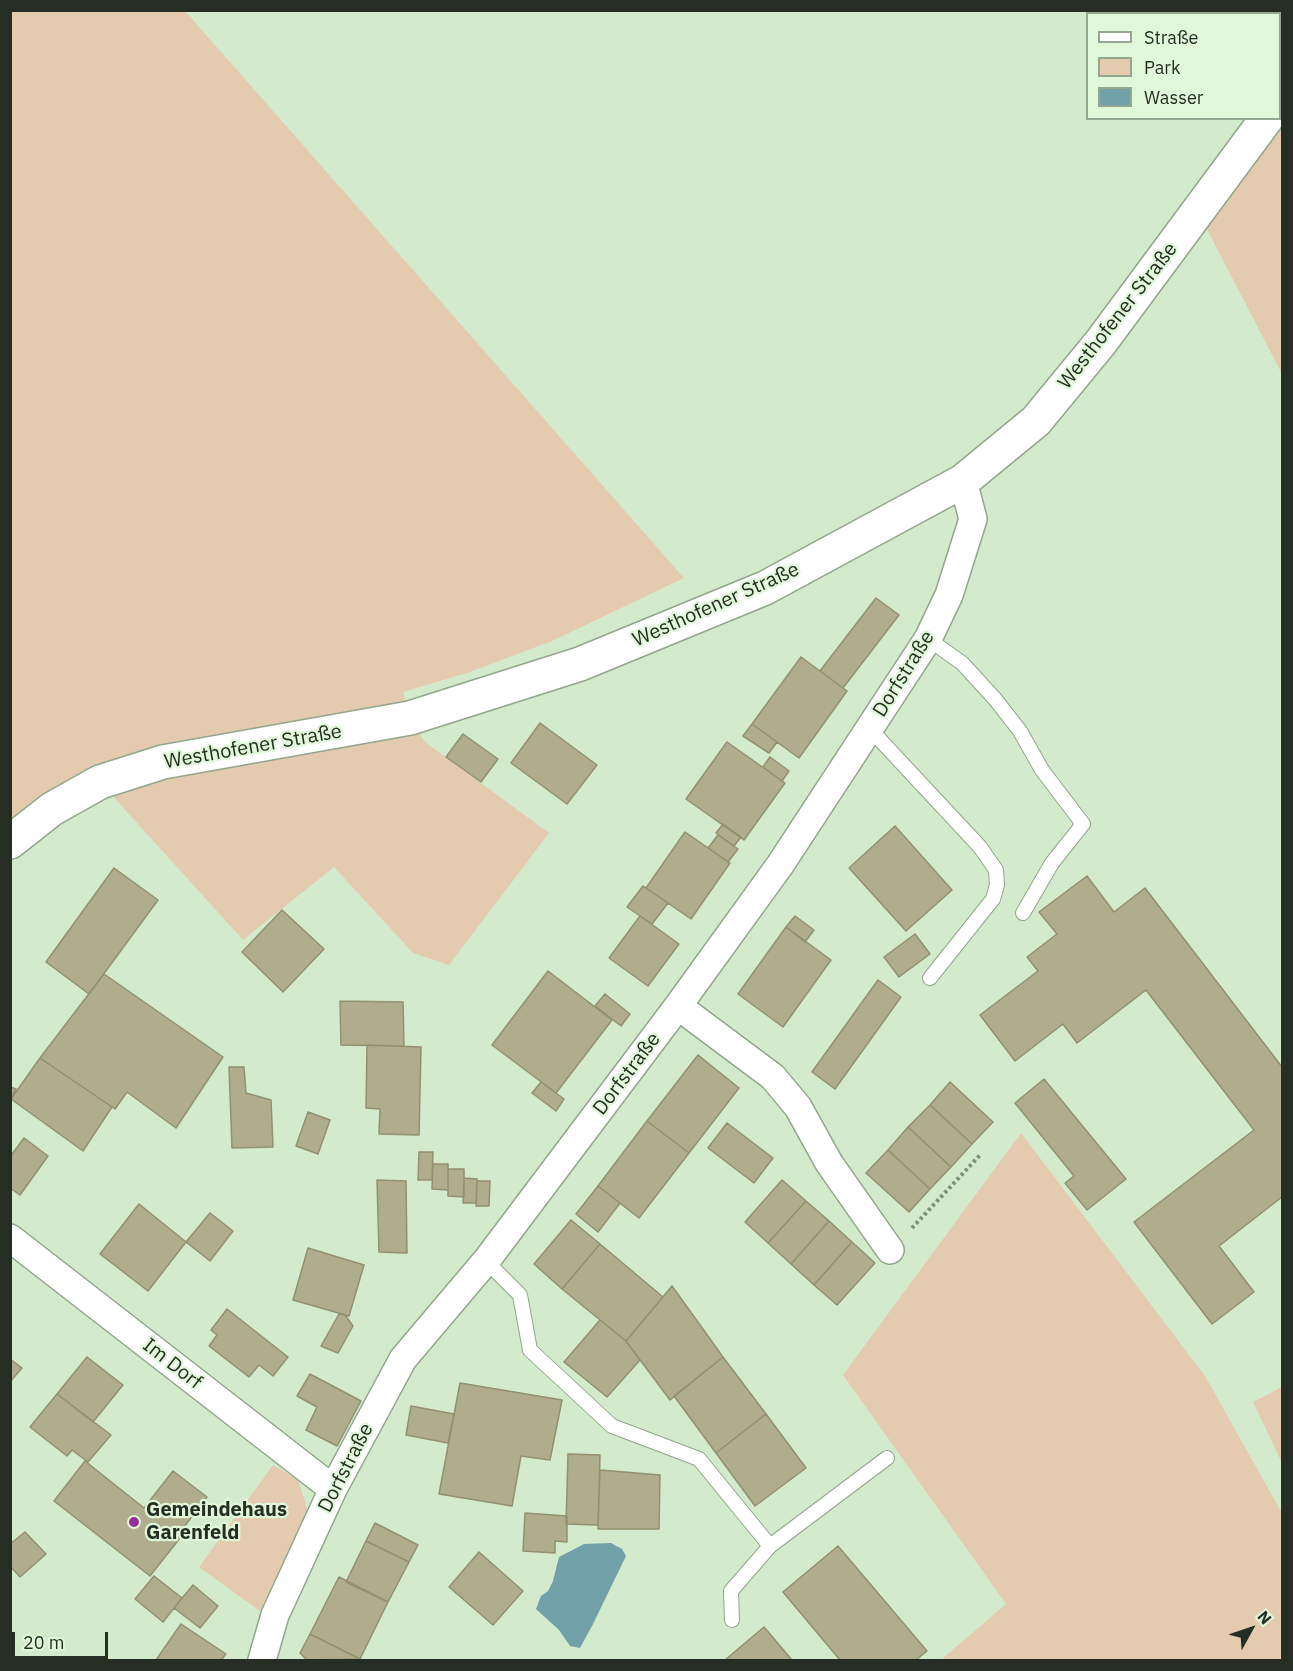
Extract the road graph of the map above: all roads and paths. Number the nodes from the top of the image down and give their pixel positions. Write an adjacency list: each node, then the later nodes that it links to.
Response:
1 (1266, 120): 2 (street, Westhofener Straße)
2 (963, 481): 3 (street, Dorfstraße); 5 (street, Westhofener Straße)
3 (928, 639): 4 (street, Dorfstraße); 6 (lane)
4 (870, 729): 7 (lane); 8 (street, Dorfstraße)
5 (10, 842)
6 (1023, 913)
7 (930, 978)
8 (678, 1006): 11 (street); 12 (street, Dorfstraße)
9 (981, 1154): 11 (path)
10 (10, 1238): 14 (street, Im Dorf)
11 (890, 1250)
12 (486, 1261): 14 (street, Dorfstraße); 15 (lane)
13 (887, 1458): 15 (lane)
14 (333, 1489): 17 (street, Dorfstraße)
15 (770, 1546): 16 (lane)
16 (732, 1620)
17 (262, 1660)

